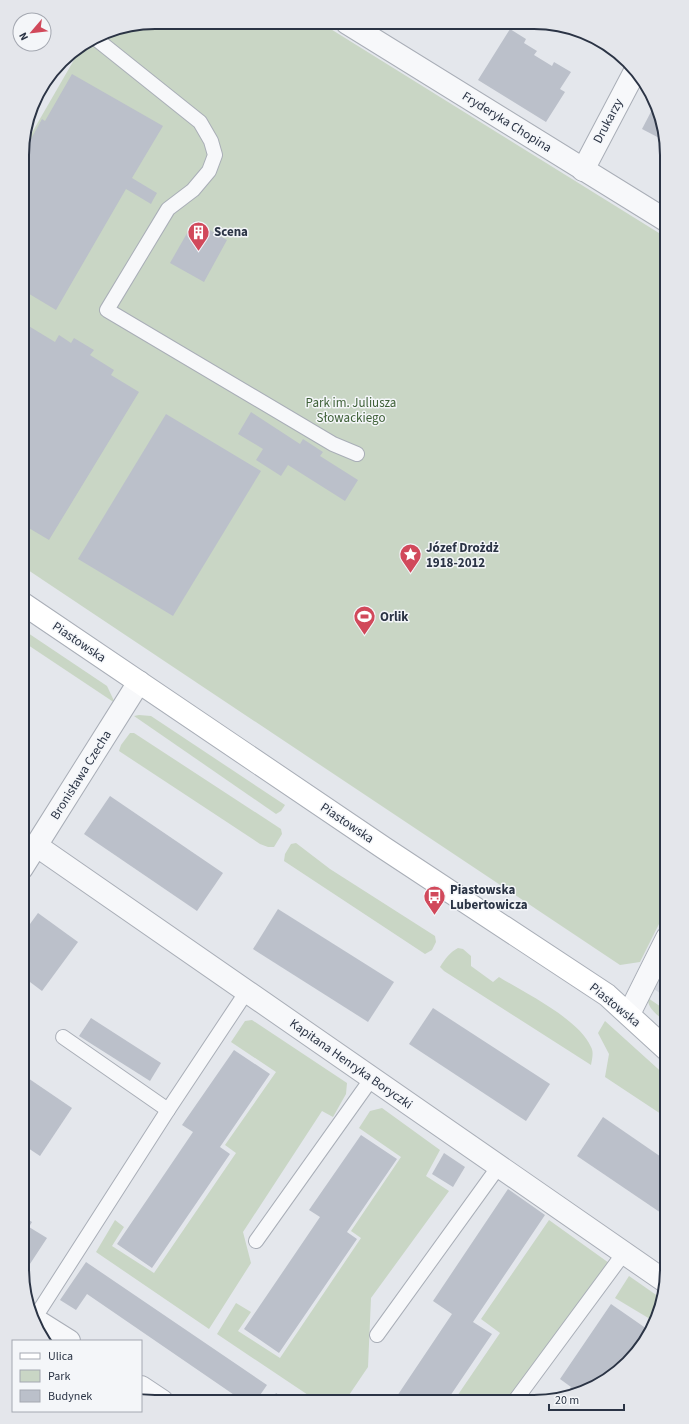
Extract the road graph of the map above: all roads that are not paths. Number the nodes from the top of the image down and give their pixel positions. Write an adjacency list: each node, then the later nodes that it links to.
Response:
1 (357, 29): 4 (street, Fryderyka Chopina)
2 (100, 42): 6 (lane)
3 (632, 76): 4 (street, Drukarzy)
4 (583, 170): 5 (street, Fryderyka Chopina)
5 (660, 217)
6 (357, 454)
7 (29, 608): 8 (street, Piastowska)
8 (139, 682): 9 (street, Bronisława Czecha); 13 (street, Piastowska)
9 (37, 846): 10 (street, Bronisława Czecha); 12 (street, Kapitana Henryka Boryczki)
10 (29, 858)
11 (660, 952): 13 (street)
12 (247, 991): 16 (street, Kapitana Henryka Boryczki); 17 (lane)
13 (629, 1014): 15 (street, Piastowska)
14 (63, 1037): 17 (lane)
15 (660, 1043)
16 (372, 1078): 18 (street, Kapitana Henryka Boryczki); 19 (lane)
17 (168, 1110): 22 (lane)
18 (499, 1166): 20 (street, Kapitana Henryka Boryczki); 24 (lane)
19 (256, 1241)
20 (624, 1253): 21 (street, Kapitana Henryka Boryczki); 28 (lane)
21 (660, 1278)
22 (38, 1313)
23 (42, 1324): 25 (street)
24 (377, 1335)
25 (67, 1340)
26 (142, 1388): 27 (street)
27 (153, 1395)
28 (519, 1395)

